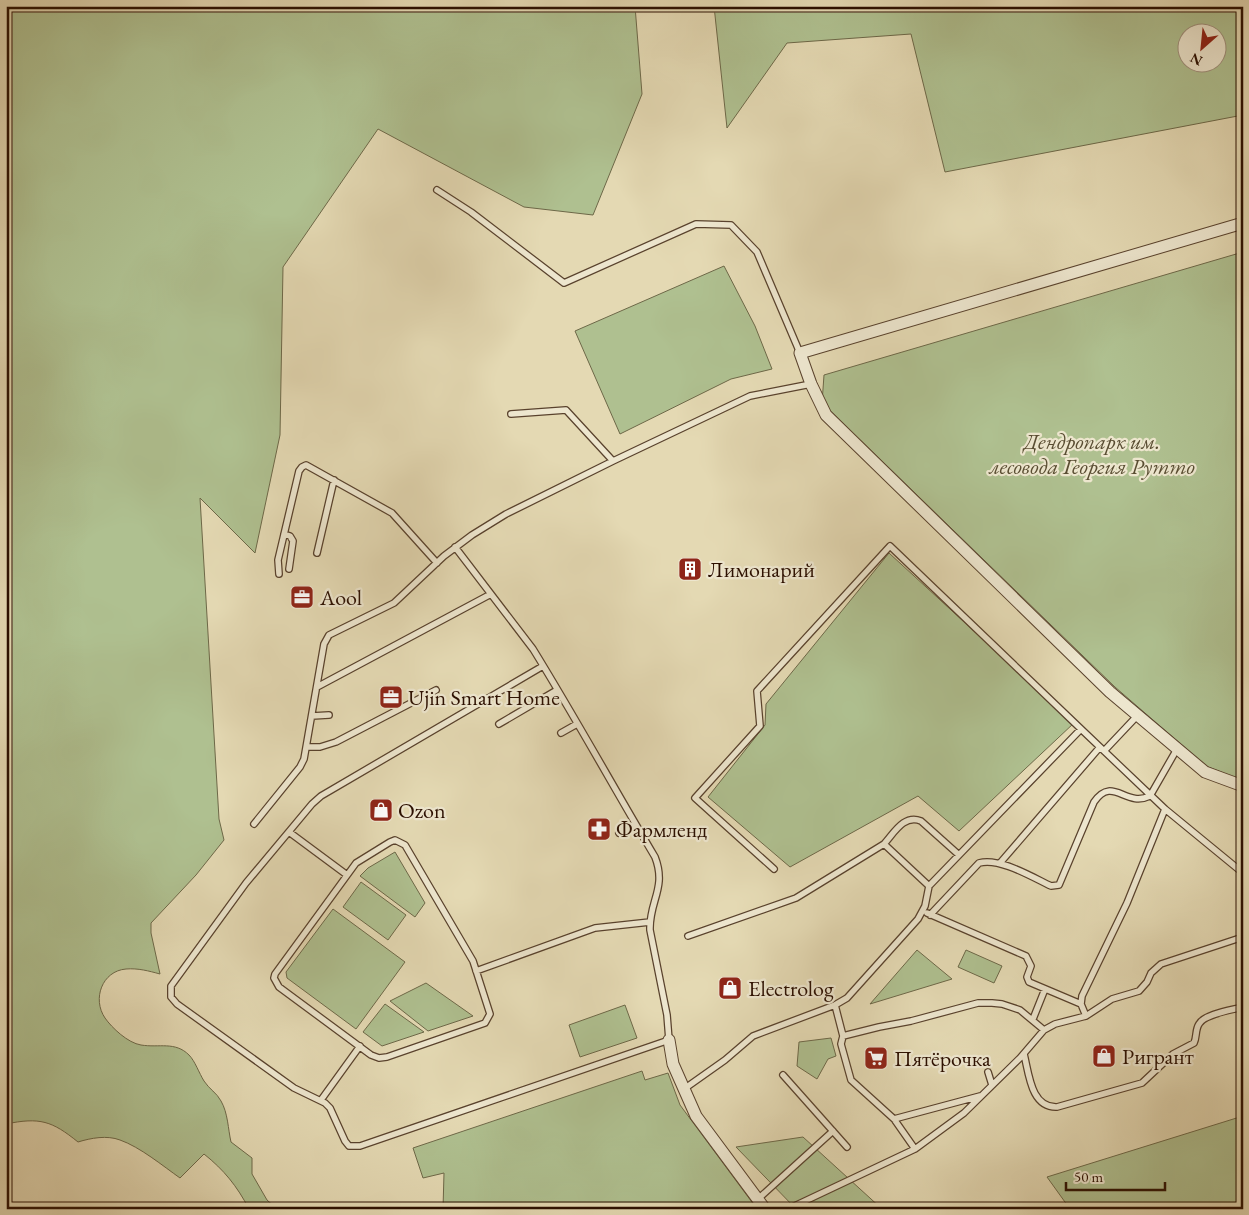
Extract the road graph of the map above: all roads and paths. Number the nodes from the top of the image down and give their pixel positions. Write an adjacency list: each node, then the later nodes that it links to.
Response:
1 (437, 190): 3 (lane)
2 (1243, 223): 3 (street)
3 (800, 353): 4 (street)
4 (811, 384): 6 (lane); 20 (street)
5 (511, 414): 6 (lane)
6 (613, 461): 9 (lane)
7 (334, 480): 8 (lane); 10 (lane); 11 (lane)
8 (284, 534): 12 (lane); 13 (lane)
9 (455, 546): 11 (lane); 14 (lane)
10 (317, 553)
11 (437, 563): 16 (lane)
12 (289, 569)
13 (279, 574)
14 (491, 594): 15 (lane); 16 (lane)
15 (542, 666): 18 (lane); 34 (lane)
16 (317, 687): 21 (lane)
17 (436, 690): 26 (lane)
18 (557, 690): 22 (lane); 23 (lane)
19 (329, 715): 21 (lane)
20 (1138, 715): 27 (lane); 28 (street)
21 (312, 716): 26 (lane)
22 (500, 724)
23 (577, 724): 25 (lane); 33 (lane)
24 (1081, 729): 27 (lane); 37 (lane); 39 (lane)
25 (561, 734)
26 (308, 747): 32 (lane)
27 (1102, 749): 30 (lane); 38 (lane)
28 (1178, 749): 29 (street); 30 (lane)
29 (1243, 786)
30 (1150, 796): 31 (lane); 38 (lane)
31 (1165, 809): 40 (lane); 50 (lane)
32 (254, 824)
33 (635, 824): 35 (lane); 45 (lane)
34 (289, 832): 41 (lane); 65 (lane)
35 (619, 833)
36 (884, 844): 37 (lane); 42 (lane); 46 (lane)
37 (959, 855): 42 (lane)
38 (1000, 863): 44 (lane)
39 (774, 869)
40 (1243, 873)
41 (347, 874): 48 (lane); 58 (lane)
42 (929, 886): 43 (lane)
43 (922, 912): 44 (lane); 51 (lane)
44 (930, 914): 49 (lane)
45 (650, 922): 48 (lane); 57 (lane)
46 (688, 936)
47 (1243, 937): 53 (lane)
48 (476, 971): 58 (lane)
49 (1045, 989): 50 (lane); 54 (lane)
50 (1080, 1004): 53 (lane)
51 (835, 1005): 56 (lane); 63 (lane)
52 (1243, 1007): 59 (lane)
53 (1086, 1016): 55 (lane)
54 (1033, 1020): 55 (lane); 56 (lane)
55 (1044, 1030): 59 (lane)
56 (844, 1036): 66 (lane)
57 (669, 1040): 63 (street); 65 (lane)
58 (360, 1046): 65 (lane)
59 (1024, 1054): 62 (lane)
60 (988, 1072): 62 (lane)
61 (783, 1075): 67 (lane)
62 (992, 1085): 64 (lane)
63 (684, 1089): 70 (street)
64 (982, 1096): 66 (lane); 69 (lane)
65 (320, 1100)
66 (894, 1119): 69 (lane)
67 (833, 1131): 68 (lane); 70 (lane)
68 (847, 1147)
69 (915, 1149): 72 (lane)
70 (758, 1199): 71 (street)
71 (765, 1209)
72 (788, 1209)

